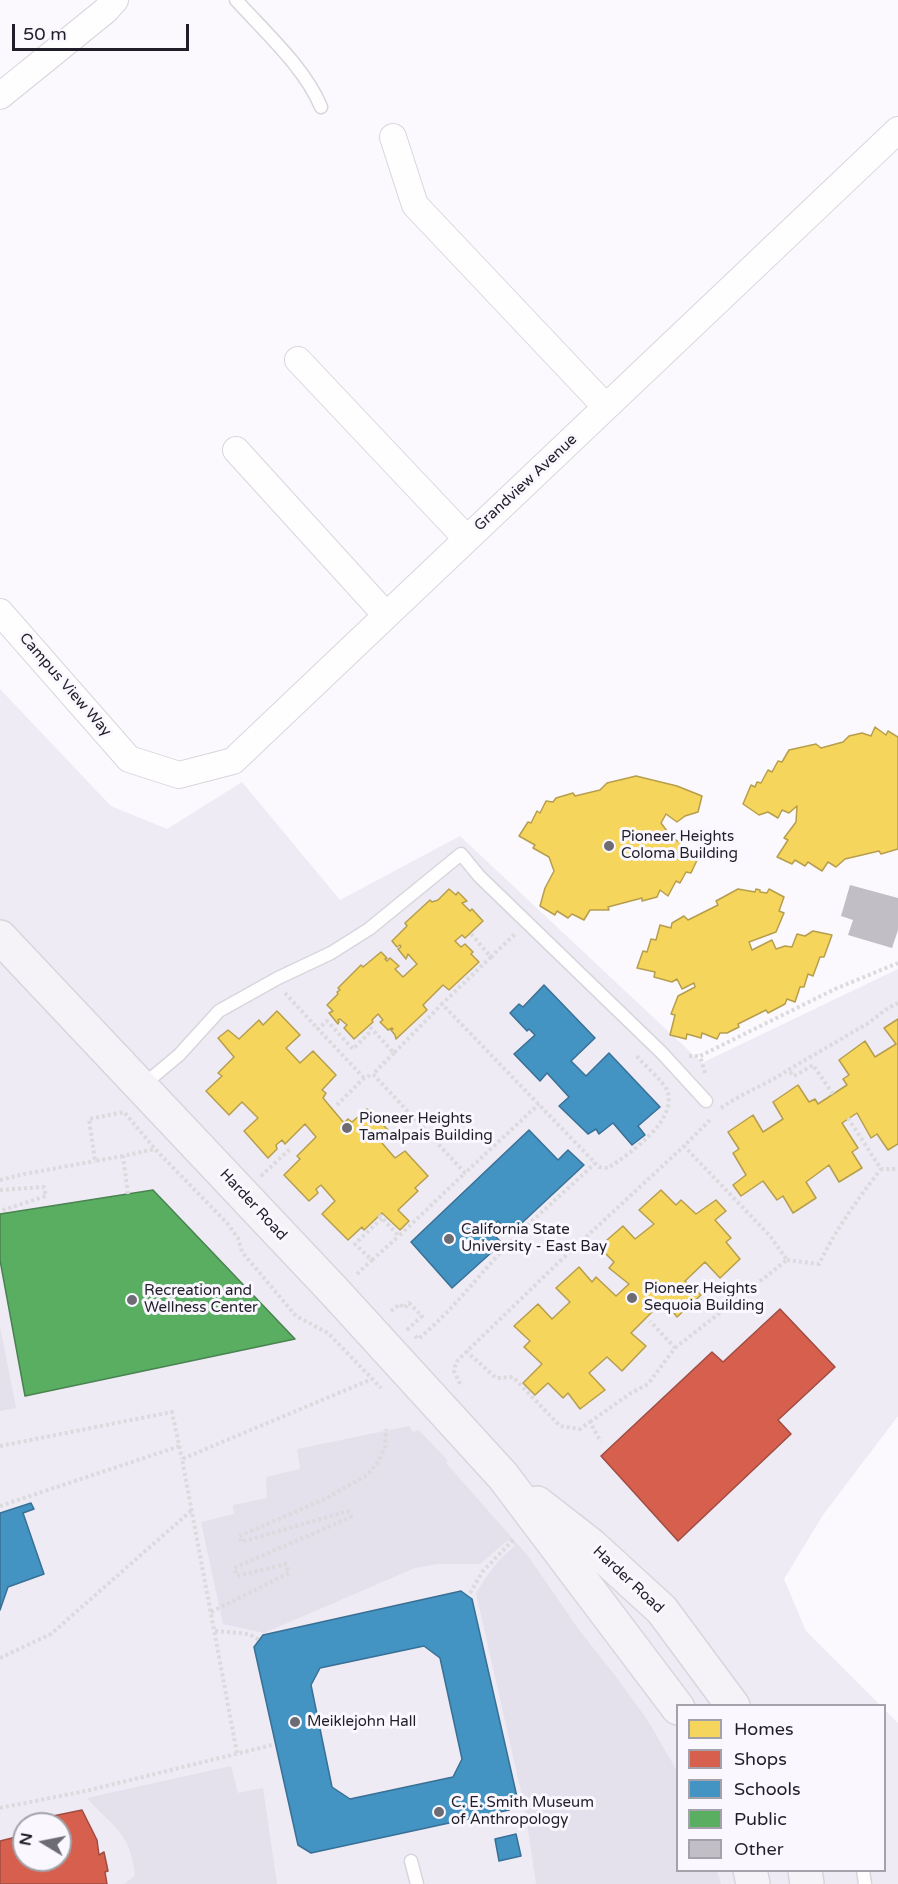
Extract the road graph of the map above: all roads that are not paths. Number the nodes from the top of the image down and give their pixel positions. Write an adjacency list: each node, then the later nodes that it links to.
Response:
1 (115, 0): 3 (street)
2 (236, 0): 4 (lane)
3 (0, 96)
4 (321, 107)
5 (898, 130): 8 (street, Grandview Avenue)
6 (393, 137): 8 (street)
7 (298, 360): 10 (street)
8 (606, 407): 10 (street, Grandview Avenue)
9 (236, 450): 12 (street)
10 (467, 539): 12 (street, Grandview Avenue)
11 (0, 612): 13 (street, Campus View Way)
12 (386, 615): 13 (street, Grandview Avenue)
13 (129, 759)
14 (0, 937): 15 (street, Harder Road)
15 (141, 1086): 16 (lane); 17 (street, Harder Road)
16 (706, 1101)
17 (503, 1476): 18 (street, Harder Road); 19 (street, Harder Road)
18 (732, 1704)
19 (676, 1705)
20 (411, 1861): 21 (lane)
21 (417, 1884)

